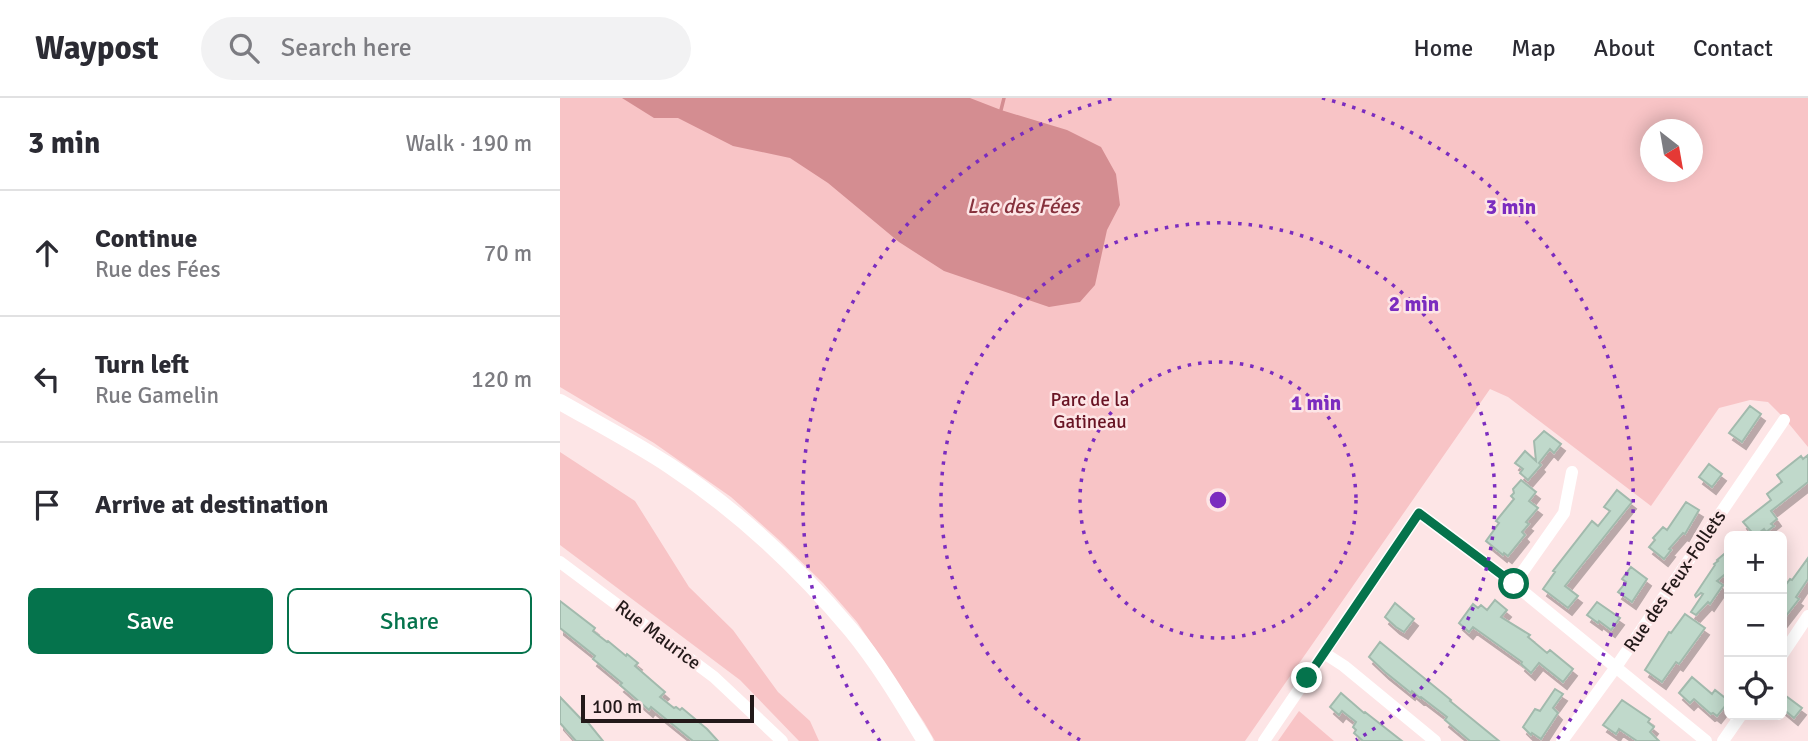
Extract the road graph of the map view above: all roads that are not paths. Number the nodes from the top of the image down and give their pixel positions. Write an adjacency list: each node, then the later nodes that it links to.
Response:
1 (560, 402): 12 (street)
2 (1784, 420): 9 (street, Rue des Feux-Follets)
3 (1572, 472): 5 (street)
4 (560, 562): 11 (street, Rue Maurice)
5 (1514, 584): 8 (street); 9 (street)
6 (1808, 616): 7 (street)
7 (1787, 648)
8 (1324, 653): 13 (street); 14 (street)
9 (1616, 667): 15 (street, Rue des Feux-Follets); 16 (street)
10 (1738, 720): 17 (street)
11 (782, 741)
12 (925, 741)
13 (1264, 741)
14 (1435, 741)
15 (1562, 741)
16 (1706, 741)
17 (1723, 741)

